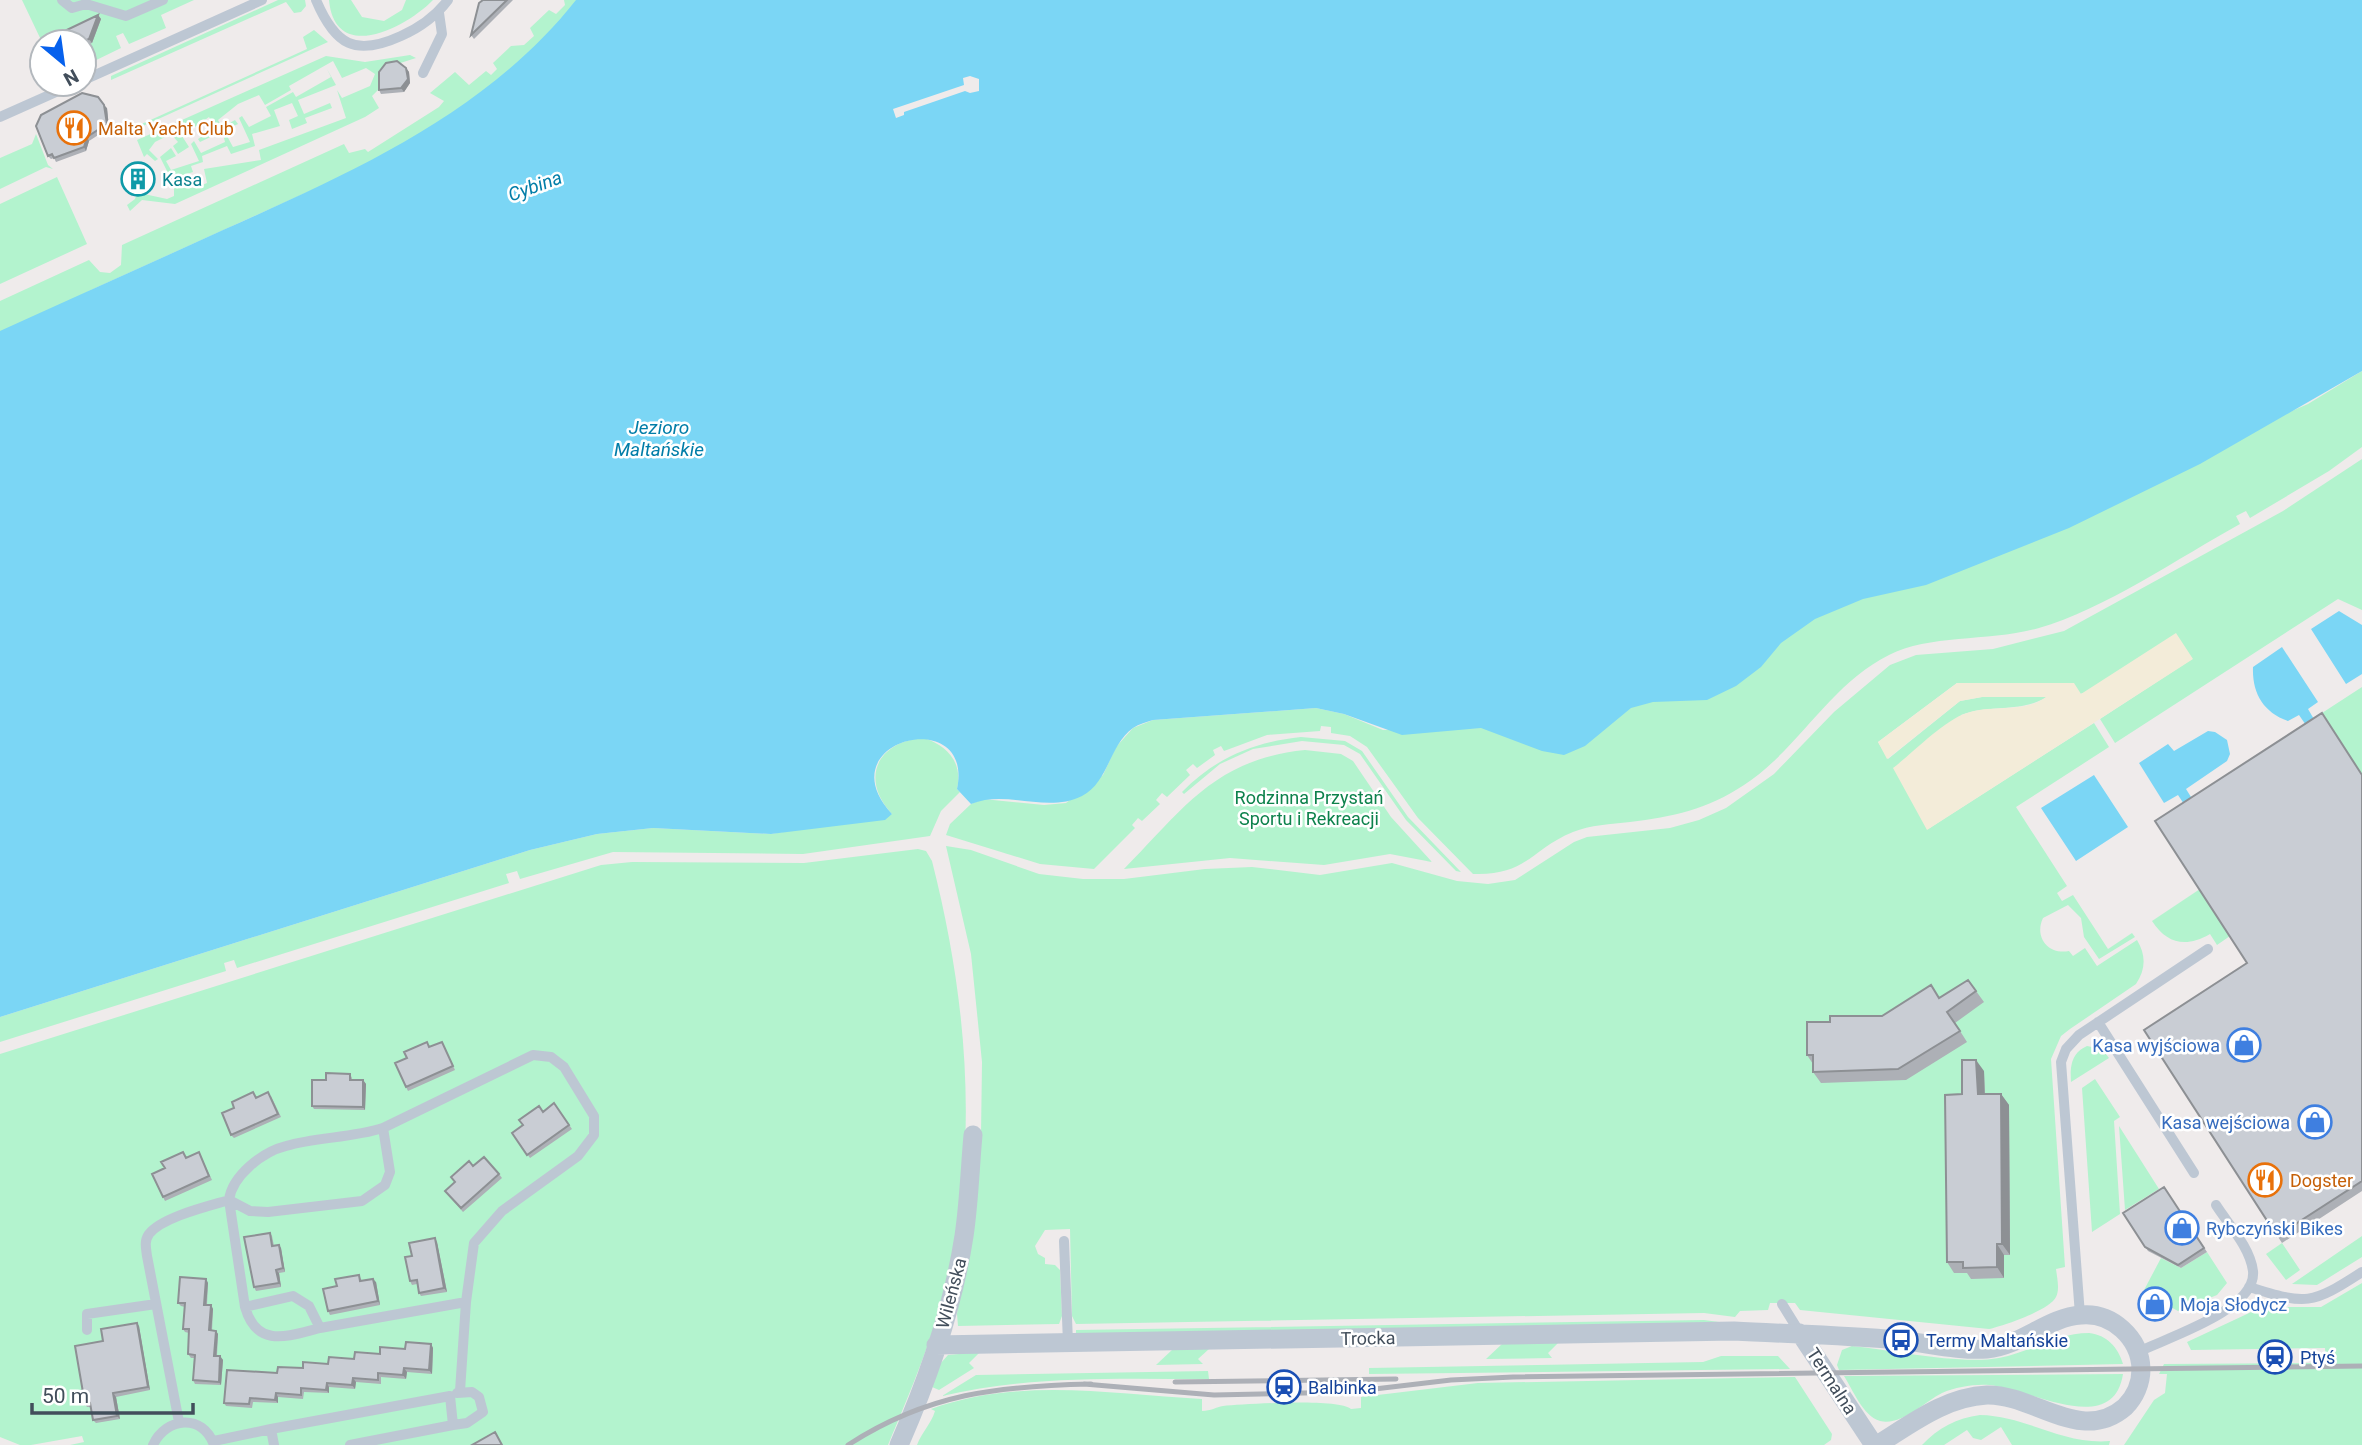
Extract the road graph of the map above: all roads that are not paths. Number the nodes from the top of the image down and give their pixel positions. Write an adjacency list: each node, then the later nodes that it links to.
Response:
1 (62, 0): 6 (lane)
2 (163, 0): 7 (lane)
3 (262, 0): 9 (lane)
4 (316, 0): 8 (lane)
5 (448, 0): 8 (lane)
6 (102, 4): 7 (lane)
7 (141, 4)
8 (439, 13): 10 (lane)
9 (98, 74)
10 (423, 74)
11 (43, 98): 12 (lane)
12 (0, 117)
13 (2208, 949): 14 (lane)
14 (2098, 1022): 17 (lane); 27 (lane)
15 (383, 1128): 18 (lane); 18 (lane); 23 (lane)
16 (973, 1135): 32 (street, Wileńska)
17 (2194, 1172)
18 (229, 1200): 24 (lane); 26 (lane)
19 (2216, 1205): 22 (lane)
20 (1064, 1241): 31 (lane)
21 (2362, 1272): 22 (lane)
22 (2249, 1287): 33 (lane)
23 (466, 1302): 28 (lane); 34 (lane)
24 (156, 1304): 29 (lane); 36 (lane)
25 (1782, 1304): 30 (lane)
26 (245, 1307): 28 (lane); 28 (lane)
27 (2080, 1315): 30 (street, Termalna); 33 (street)
28 (320, 1328)
29 (87, 1330)
30 (1800, 1333): 31 (street, Trocka); 44 (street, Termalna)
31 (1068, 1343): 32 (street, Trocka)
32 (936, 1345): 43 (street, Wileńska)
33 (2138, 1352): 44 (street, Termalna)
34 (460, 1391): 35 (lane); 37 (lane)
35 (450, 1396): 37 (lane); 38 (lane)
36 (179, 1422): 39 (lane); 40 (lane)
37 (453, 1425): 42 (lane)
38 (271, 1429): 39 (lane); 41 (lane)
39 (214, 1443)
40 (153, 1445)
41 (274, 1445)
42 (350, 1445)
43 (899, 1445)
44 (1876, 1445)

